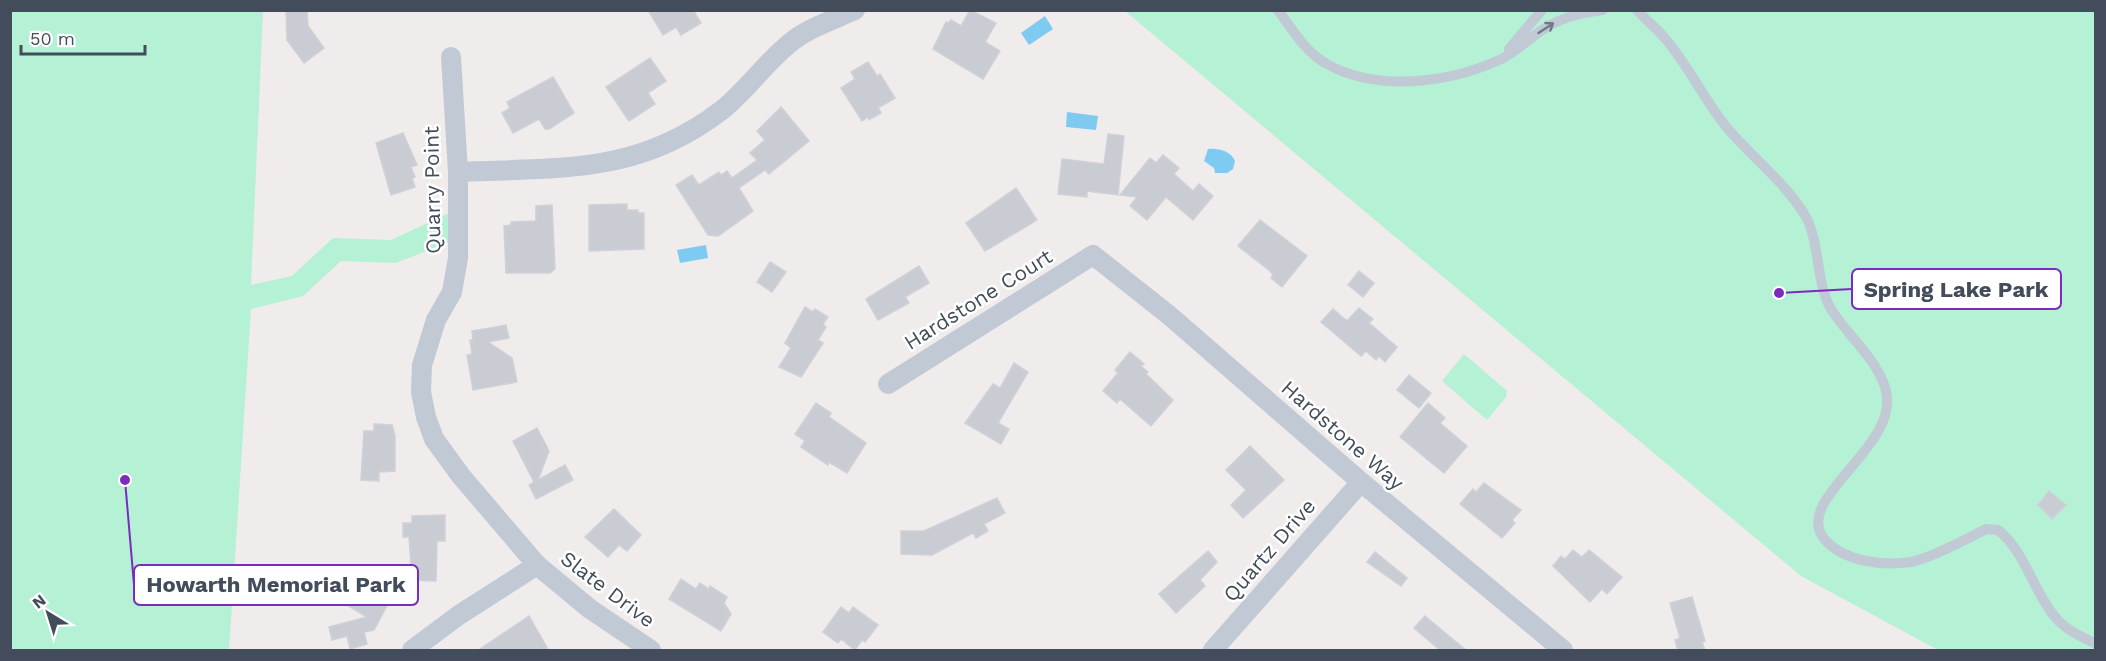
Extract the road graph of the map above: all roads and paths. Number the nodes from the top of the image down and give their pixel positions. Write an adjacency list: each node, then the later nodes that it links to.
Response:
1 (855, 10): 8 (street)
2 (1278, 10): 7 (lane)
3 (1542, 10): 7 (lane)
4 (1603, 10): 7 (lane, one-way to 4)
5 (1637, 10): 13 (lane)
6 (451, 57): 8 (street, Quarry Point)
7 (1498, 61)
8 (458, 172): 12 (street, Quarry Point)
9 (1093, 255): 10 (street, Hardstone Court); 11 (street, Hardstone Way)
10 (888, 384)
11 (1361, 482): 16 (street, Quartz Drive); 17 (street, Hardstone Way)
12 (537, 565): 14 (street); 15 (street, Slate Drive)
13 (2096, 644)
14 (412, 651)
15 (651, 651)
16 (1213, 651)
17 (1563, 651)

